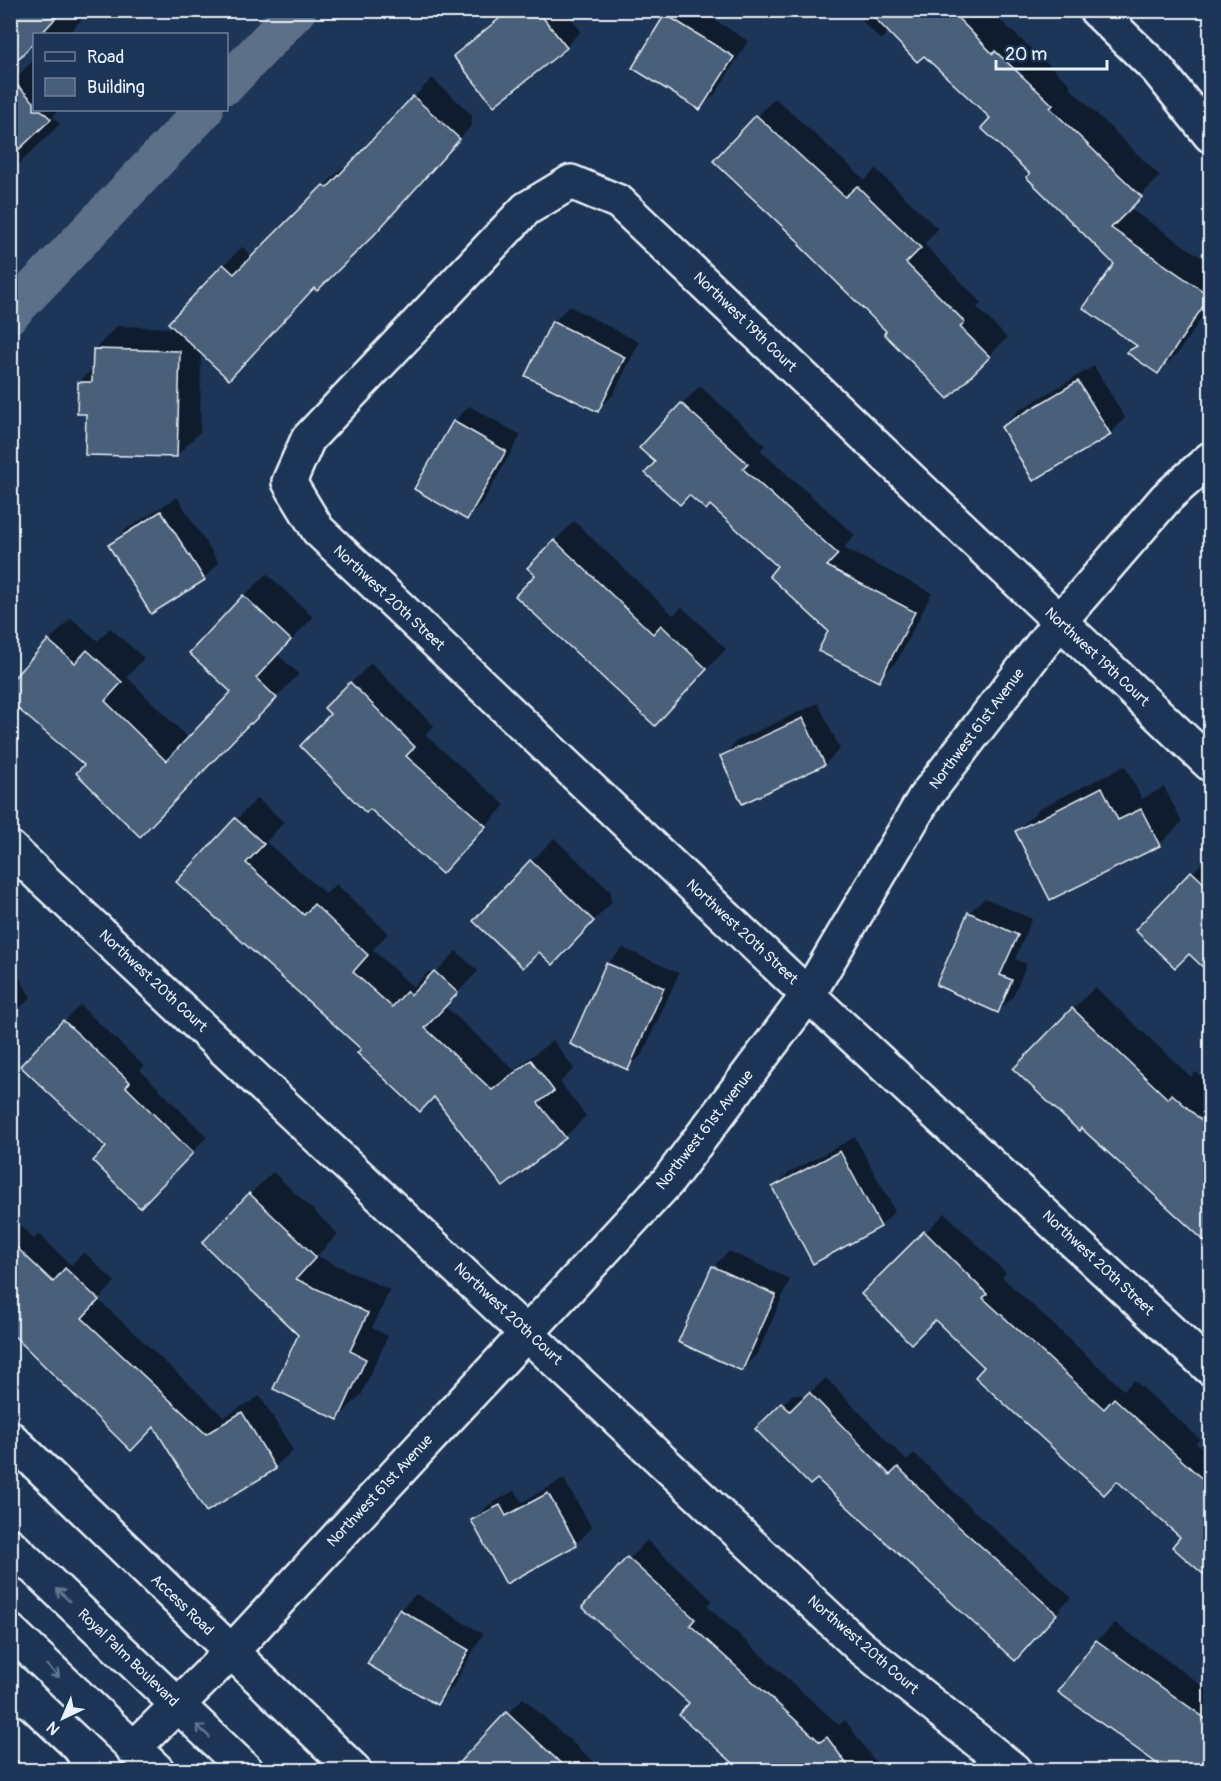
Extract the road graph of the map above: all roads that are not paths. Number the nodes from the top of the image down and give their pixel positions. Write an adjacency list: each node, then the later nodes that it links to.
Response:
1 (1096, 10): 2 (street)
2 (1210, 135)
3 (1210, 459): 5 (street, Northwest 61st Avenue)
4 (289, 482): 5 (street, Northwest 19th Court); 8 (street, Northwest 20th Street)
5 (1060, 621): 6 (street, Northwest 19th Court); 8 (street, Northwest 61st Avenue)
6 (1210, 764)
7 (10, 848): 9 (street, Northwest 20th Court)
8 (808, 995): 9 (street, Northwest 61st Avenue); 10 (street, Northwest 20th Street)
9 (527, 1332): 14 (street, Northwest 61st Avenue); 21 (street, Northwest 20th Court)
10 (1210, 1368)
11 (10, 1438): 14 (street, Access Road)
12 (10, 1545): 15 (street, Royal Palm Boulevard, one-way to 12)
13 (10, 1631): 17 (street, one-way to 17)
14 (231, 1652): 15 (street, Northwest 61st Avenue); 20 (street, Access Road)
15 (176, 1706): 17 (street, Northwest 61st Avenue); 19 (street, Royal Palm Boulevard, one-way to 15)
16 (10, 1731): 18 (street)
17 (145, 1760)
18 (52, 1770)
19 (246, 1770)
20 (354, 1770)
21 (1014, 1770)

